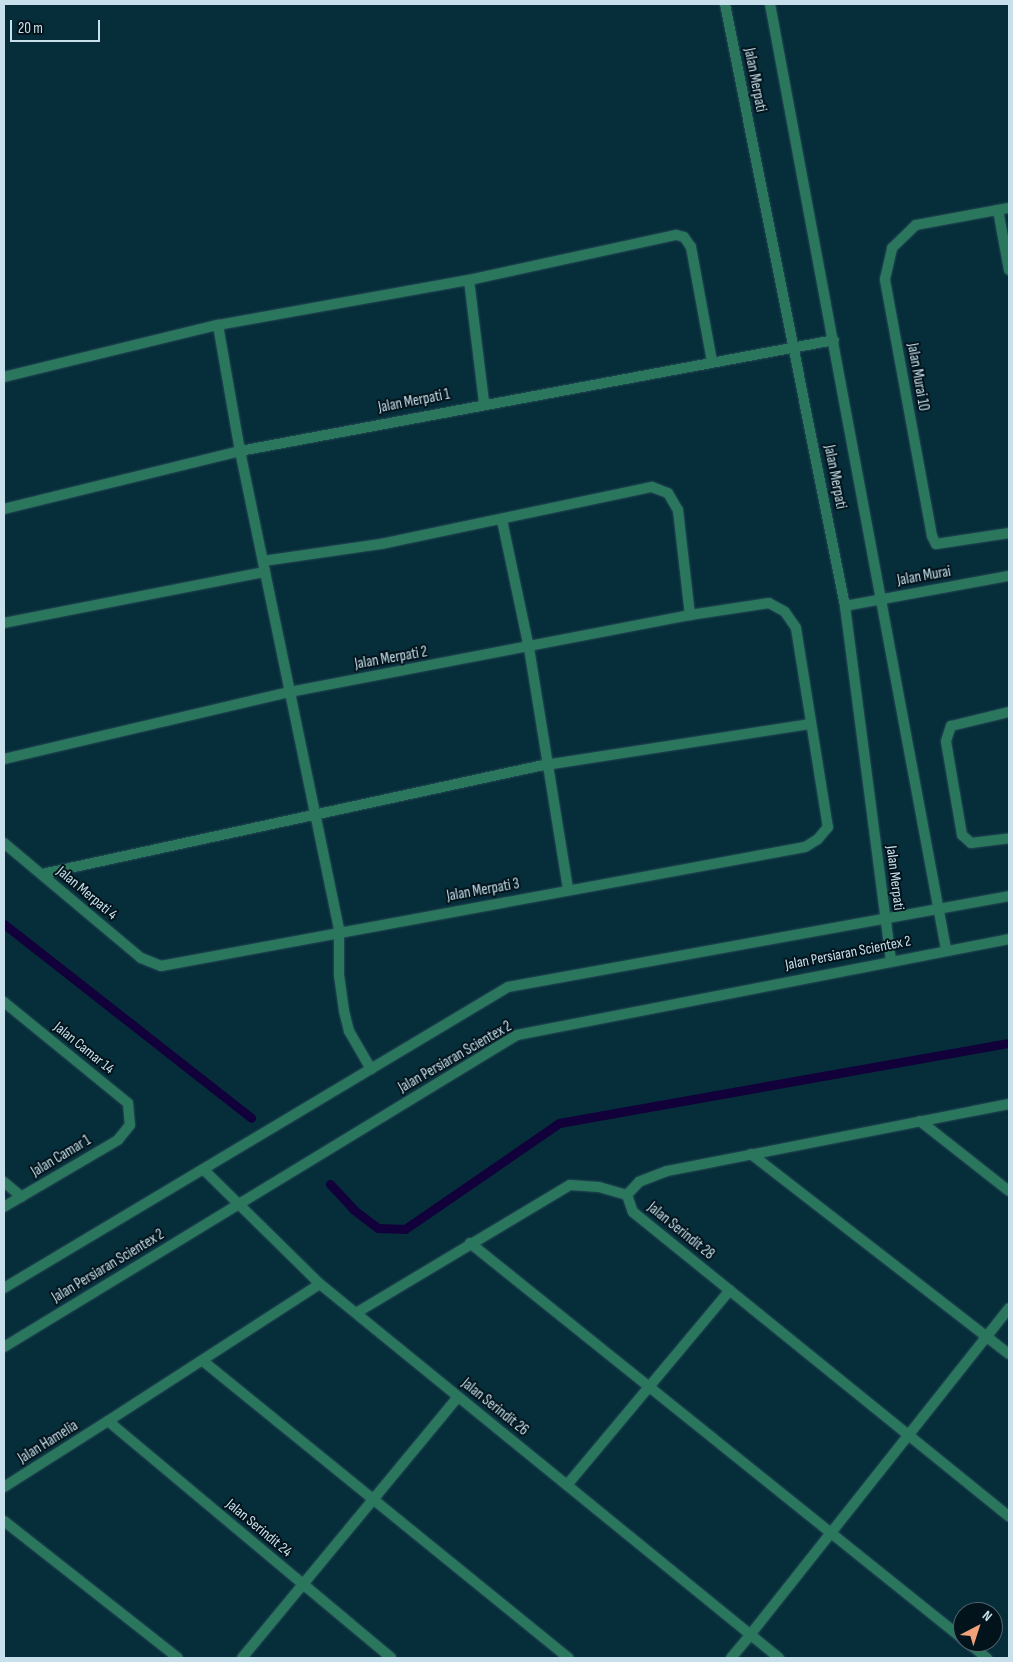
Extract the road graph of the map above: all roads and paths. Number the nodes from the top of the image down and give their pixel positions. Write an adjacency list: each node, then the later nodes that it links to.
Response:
1 (725, 4): 9 (street, Jalan Merpati)
2 (770, 4): 8 (street, Jalan Merpati)
3 (1009, 208): 4 (street)
4 (998, 210): 5 (street); 16 (street, Jalan Murai 10)
5 (1009, 270)
6 (469, 280): 7 (street); 10 (street); 12 (street)
7 (218, 324): 11 (street); 13 (street)
8 (834, 340): 9 (street, Jalan Merpati 1); 20 (street, Jalan Merpati)
9 (795, 347): 10 (street, Jalan Merpati 1); 21 (street, Jalan Merpati)
10 (712, 361): 12 (street, Jalan Merpati 1)
11 (4, 377)
12 (484, 403): 13 (street, Jalan Merpati 1)
13 (240, 451): 14 (street, Jalan Merpati 1); 17 (street)
14 (4, 509)
15 (502, 520): 17 (street); 22 (street); 24 (street)
16 (1009, 533)
17 (263, 562): 18 (street)
18 (265, 572): 23 (street); 25 (street)
19 (1009, 576): 20 (street, Jalan Murai)
20 (883, 599): 21 (street, Jalan Murai); 36 (street, Jalan Merpati)
21 (845, 606): 37 (street, Jalan Merpati)
22 (690, 615): 24 (street, Jalan Merpati 2); 27 (street, Jalan Merpati 2)
23 (4, 623)
24 (529, 648): 25 (street, Jalan Merpati 2); 29 (street)
25 (290, 692): 28 (street, Jalan Merpati 2); 30 (street)
26 (1009, 712): 31 (street)
27 (811, 724): 29 (street); 34 (street, Jalan Merpati 3)
28 (4, 759)
29 (548, 765): 30 (street); 34 (street)
30 (315, 813): 33 (street); 38 (street)
31 (1009, 838)
32 (4, 843): 33 (street, Jalan Merpati 4)
33 (42, 874): 42 (street, Jalan Merpati 4)
34 (568, 889): 38 (street, Jalan Merpati 3)
35 (1009, 896): 36 (street, Jalan Persiaran Scientex 2)
36 (938, 910): 37 (street, Jalan Persiaran Scientex 2); 40 (street, Jalan Merpati)
37 (885, 918): 41 (street, Jalan Merpati); 44 (street, Jalan Persiaran Scientex 2)
38 (339, 931): 42 (street, Jalan Merpati 3); 44 (street)
39 (1009, 938): 40 (street, Jalan Persiaran Scientex 2)
40 (946, 949): 41 (street, Jalan Persiaran Scientex 2)
41 (891, 960): 54 (street, Jalan Persiaran Scientex 2)
42 (151, 965)
43 (4, 1002): 47 (street, Jalan Camar 14)
44 (371, 1069): 49 (street, Jalan Persiaran Scientex 2)
45 (1009, 1104): 46 (street, Jalan Serindit 28)
46 (920, 1121): 48 (street, Jalan Serindit 28); 51 (street)
47 (130, 1125): 53 (street, Jalan Camar 1)
48 (751, 1154): 52 (street, Jalan Serindit 28); 62 (street)
49 (203, 1169): 54 (street, Jalan Serindit 26); 58 (street, Jalan Persiaran Scientex 2)
50 (4, 1182): 53 (street)
51 (1009, 1191)
52 (627, 1195): 56 (street); 59 (street, Jalan Serindit 28)
53 (22, 1197): 55 (street, Jalan Camar 1)
54 (239, 1204): 57 (street, Jalan Serindit 26); 63 (street, Jalan Persiaran Scientex 2)
55 (4, 1207)
56 (470, 1243): 61 (street); 66 (street)
57 (320, 1284): 61 (street, Jalan Serindit 26); 65 (street, Jalan Hamelia)
58 (4, 1288)
59 (730, 1290): 66 (street); 69 (street, Jalan Serindit 28)
60 (1009, 1308): 62 (street)
61 (356, 1313): 67 (street, Jalan Serindit 26)
62 (987, 1336): 64 (street); 69 (street)
63 (4, 1347)
64 (1009, 1354)
65 (203, 1361): 68 (street, Jalan Hamelia); 72 (street)
66 (650, 1386): 70 (street); 75 (street)
67 (458, 1397): 70 (street, Jalan Serindit 26); 72 (street)
68 (108, 1421): 71 (street, Jalan Hamelia); 76 (street, Jalan Serindit 24)
69 (909, 1435): 73 (street, Jalan Serindit 28); 75 (street)
70 (567, 1485): 78 (street, Jalan Serindit 26)
71 (4, 1487)
72 (373, 1500): 76 (street); 82 (street)
73 (1009, 1516)
74 (4, 1521): 79 (street)
75 (832, 1533): 77 (street); 78 (street)
76 (303, 1584): 80 (street); 81 (street, Jalan Serindit 24)
77 (953, 1631)
78 (750, 1635): 83 (street); 84 (street, Jalan Serindit 26)
79 (178, 1658)
80 (242, 1658)
81 (392, 1658)
82 (568, 1658)
83 (731, 1658)
84 (778, 1658)

